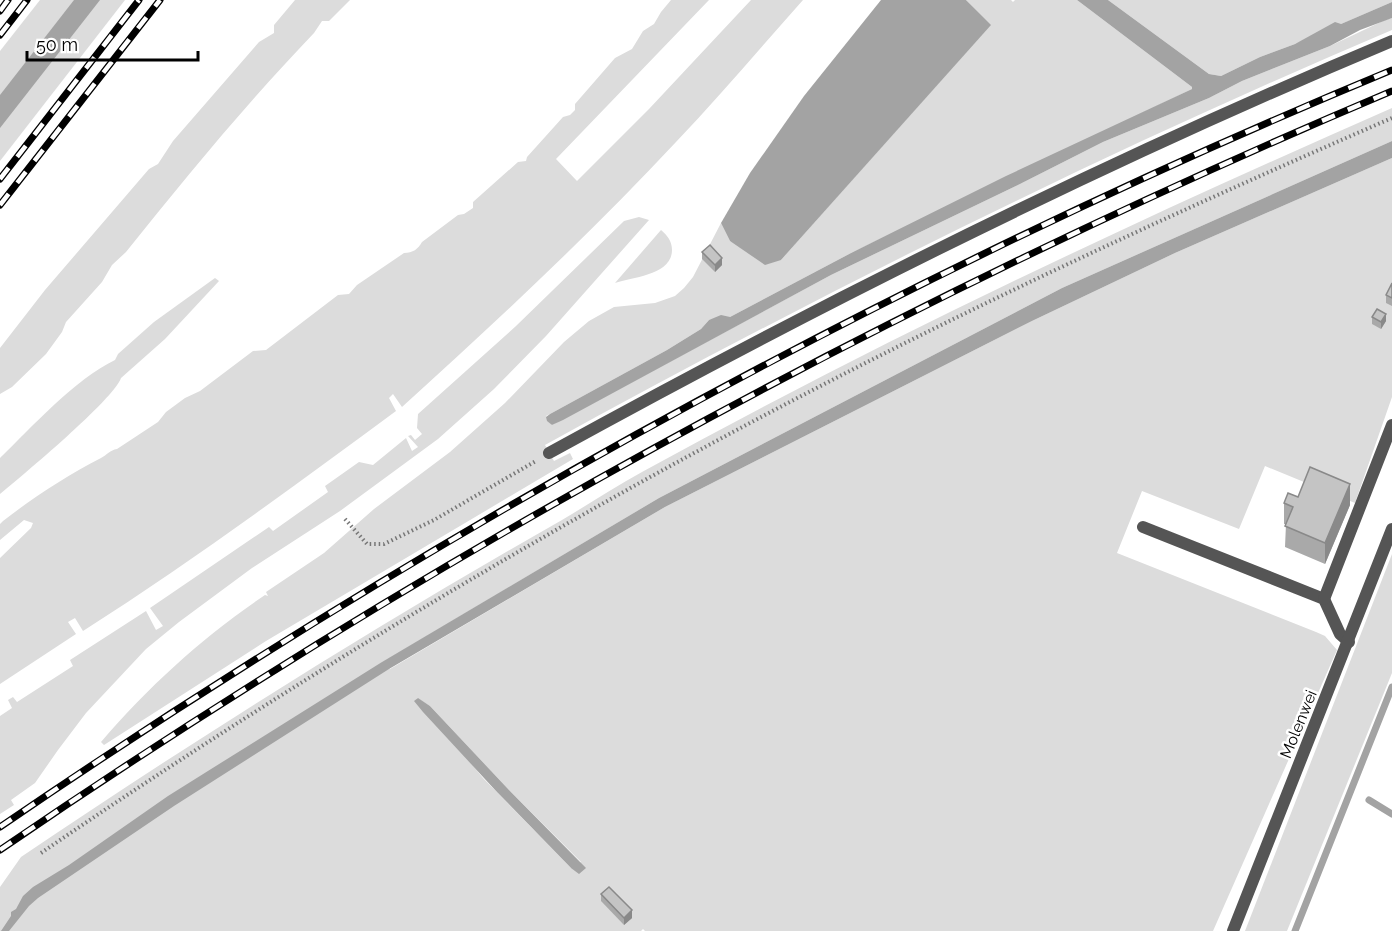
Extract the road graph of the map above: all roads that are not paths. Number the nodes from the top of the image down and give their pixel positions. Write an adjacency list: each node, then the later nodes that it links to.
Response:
1 (1392, 41): 3 (street)
2 (1392, 425): 6 (street)
3 (549, 453)
4 (1143, 527): 6 (street)
5 (1392, 529): 7 (street, Molenwei)
6 (1324, 599): 7 (street)
7 (1348, 642): 8 (street, Molenwei)
8 (1233, 931)

